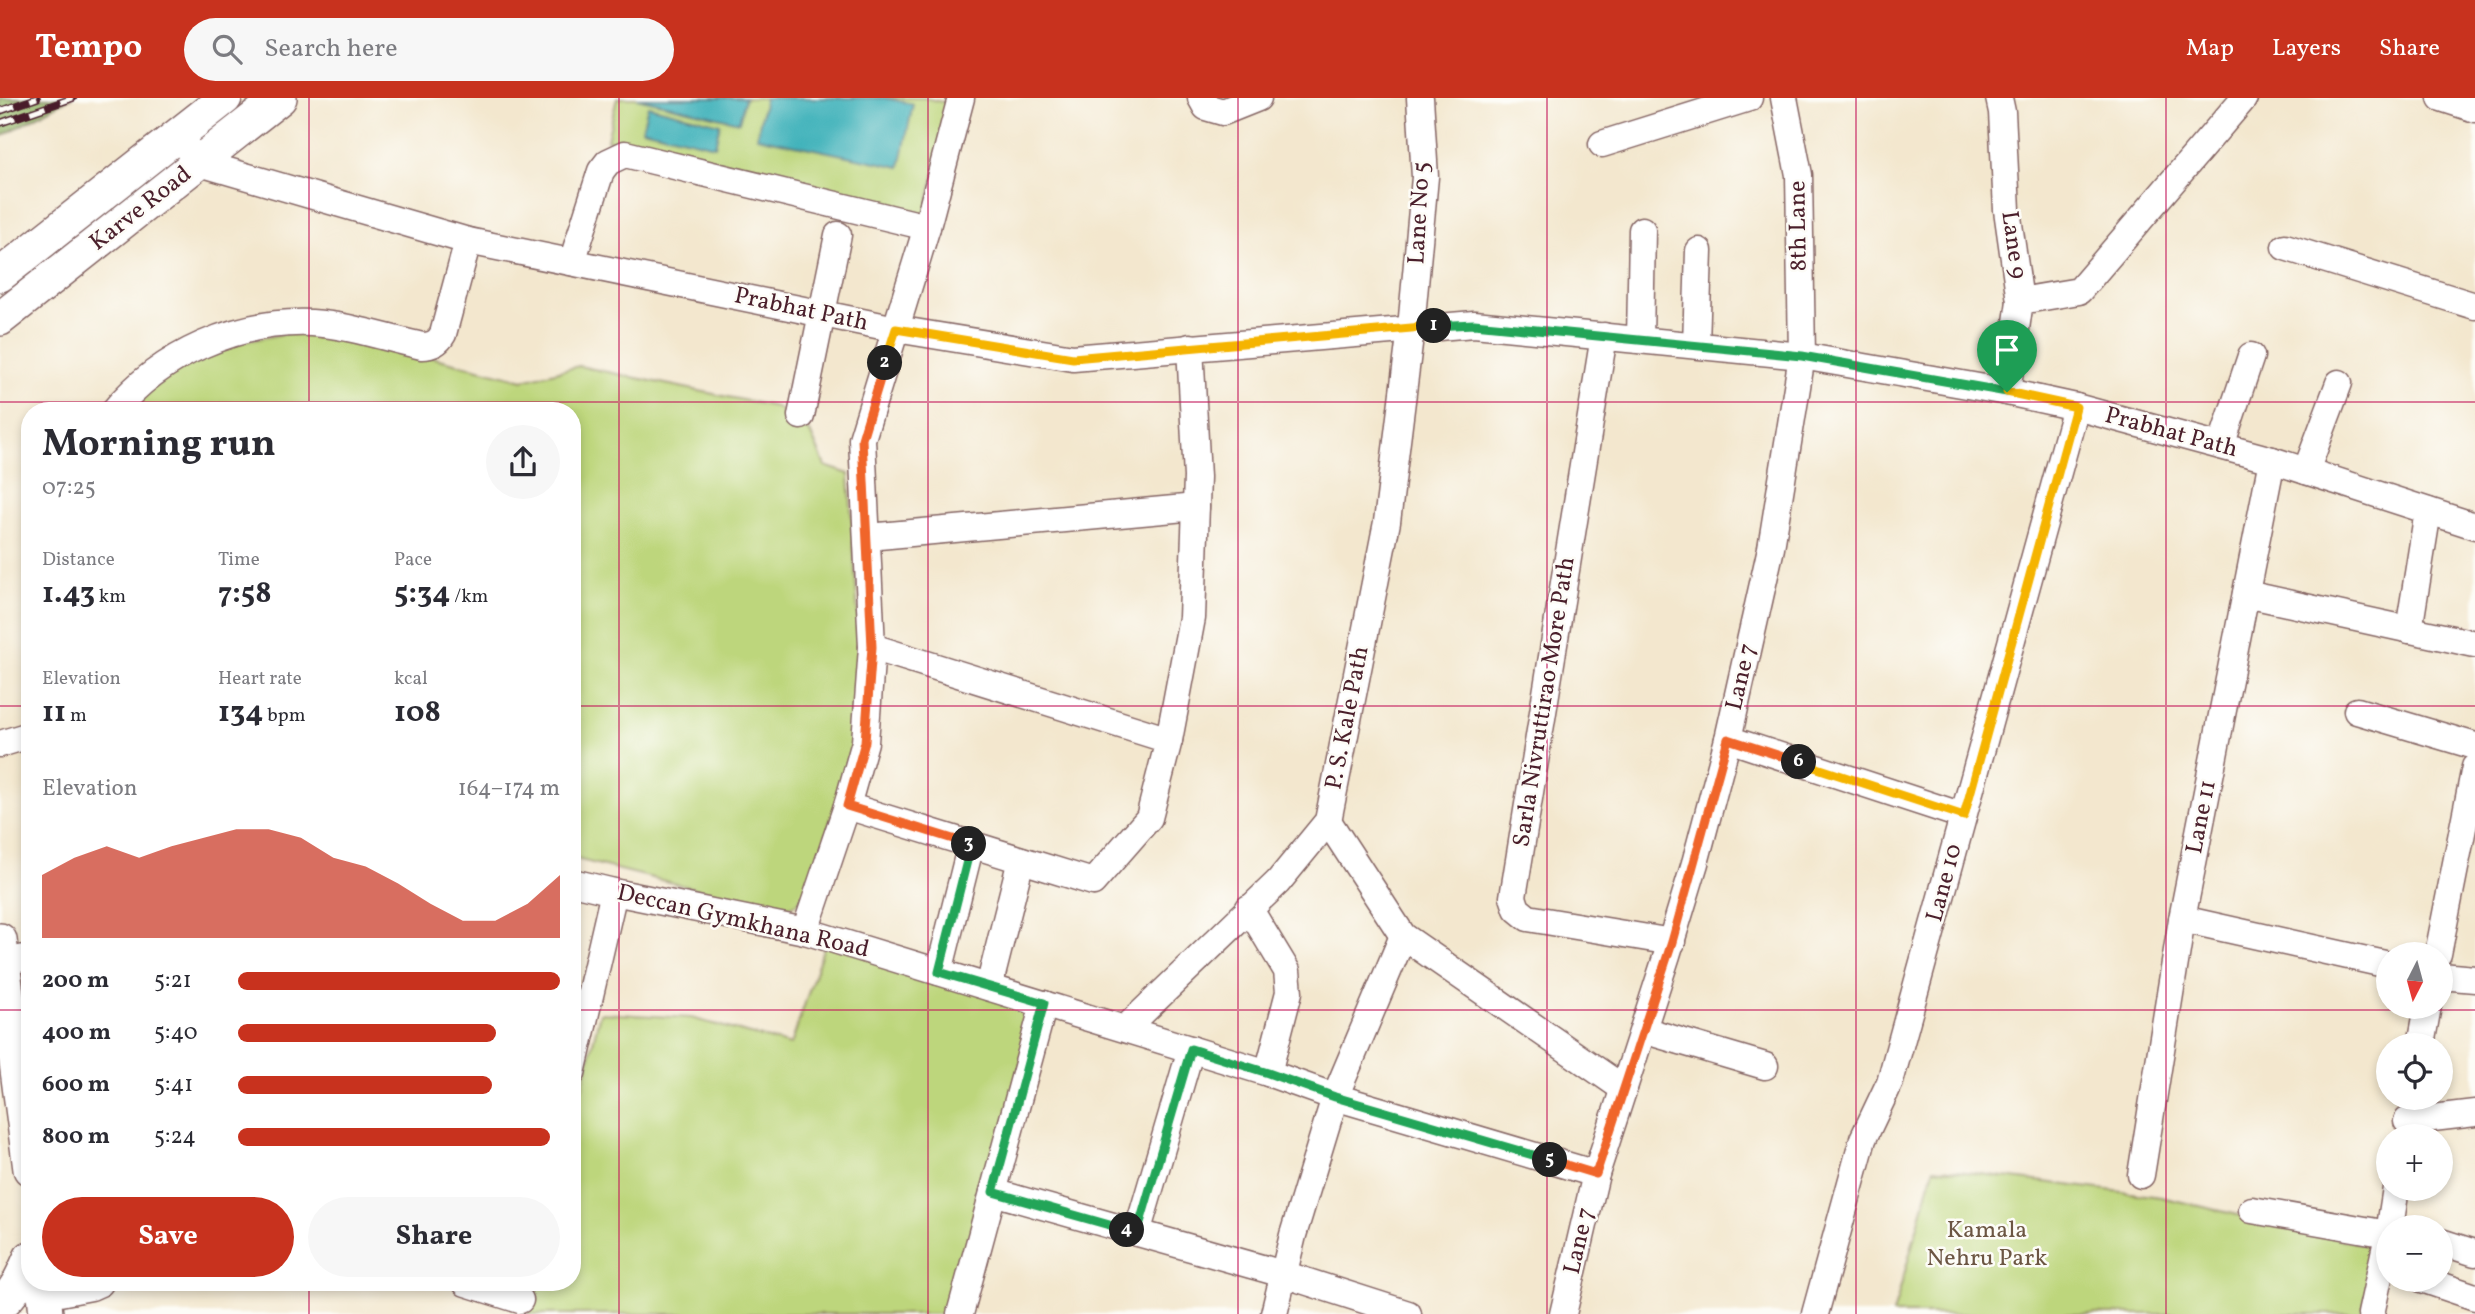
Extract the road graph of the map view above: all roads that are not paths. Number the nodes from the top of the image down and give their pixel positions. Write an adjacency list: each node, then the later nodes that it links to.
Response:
1 (225, 98): 13 (main road, Karve Road)
2 (280, 98): 15 (main road, Karve Road)
3 (961, 98): 16 (street)
4 (1258, 98): 10 (street)
5 (1420, 98): 28 (street, Lane No 5)
6 (1749, 98): 14 (street)
7 (1784, 98): 34 (street, 8th Lane)
8 (2244, 98): 24 (street)
9 (2441, 98): 12 (street)
10 (1204, 103)
11 (2004, 103): 24 (street, Lane 9)
12 (2475, 109)
13 (177, 136): 15 (street); 23 (main road, Karve Road)
14 (1602, 144)
15 (200, 163): 19 (street, Prabhat Path); 27 (main road, Karve Road)
16 (927, 227): 22 (street); 29 (street)
17 (1642, 230): 31 (street)
18 (838, 235): 26 (street)
19 (468, 241): 22 (street, Prabhat Path); 38 (street)
20 (2285, 247): 25 (street)
21 (1699, 251): 32 (street)
22 (572, 262): 26 (street, Prabhat Path)
23 (0, 275)
24 (2020, 301): 37 (street, Lane 9)
25 (2475, 306)
26 (821, 314): 29 (street, Prabhat Path); 40 (street)
27 (0, 319)
28 (1411, 328): 30 (street, Prabhat Path); 33 (street, Prabhat Path); 61 (street, P. S. Kale Path)
29 (896, 329): 33 (street, Prabhat Path); 47 (street)
30 (1604, 336): 31 (street, Prabhat Path); 70 (street, Sarla Nivruttirao More Path)
31 (1640, 340): 32 (street, Prabhat Path)
32 (1696, 345): 34 (street, Prabhat Path)
33 (1190, 347): 44 (street)
34 (1802, 356): 37 (street, Prabhat Path); 54 (street, Lane 7)
35 (2252, 356): 41 (street)
36 (2339, 383): 43 (street)
37 (2007, 392): 39 (street, Prabhat Path)
38 (122, 402)
39 (2076, 407): 41 (street, Prabhat Path); 60 (street, Lane 10)
40 (801, 416)
41 (2221, 446): 42 (street, Prabhat Path)
42 (2272, 460): 43 (street, Prabhat Path); 48 (street, Lane 11)
43 (2306, 471): 45 (street, Prabhat Path)
44 (1196, 507): 47 (street); 55 (street)
45 (2428, 511): 46 (street, Prabhat Path); 49 (street)
46 (2475, 526)
47 (868, 537): 51 (street)
48 (2246, 594): 49 (street); 67 (street, Lane 11)
49 (2409, 630): 50 (street)
50 (2475, 644)
51 (872, 647): 55 (street); 59 (street)
52 (2357, 711): 57 (street)
53 (21, 738): 56 (street)
54 (1728, 739): 60 (street); 70 (street, Lane 7)
55 (1169, 740): 63 (street)
56 (0, 744)
57 (2475, 746)
58 (2475, 767): 71 (street)
59 (847, 806): 62 (street); 68 (street)
60 (1964, 816): 113 (street, Lane 10)
61 (1328, 821): 66 (street, P. S. Kale Path); 69 (street)
62 (971, 845): 63 (street); 74 (street)
63 (1021, 860): 78 (street)
64 (581, 884): 65 (street, Deccan Gymkhana Road)
65 (614, 892): 68 (street, Deccan Gymkhana Road); 75 (street)
66 (1249, 908): 81 (street, P. S. Kale Path); 86 (street)
67 (2182, 919): 73 (street); 92 (street, Lane 11)
68 (805, 931): 74 (street, Deccan Gymkhana Road)
69 (1403, 936): 87 (street); 88 (street)
70 (1672, 942): 82 (street, Lane 7)
71 (2440, 942)
72 (11, 953): 85 (main road)
73 (2376, 962)
74 (939, 972): 78 (street, Deccan Gymkhana Road)
75 (583, 976): 79 (street)
76 (2454, 977): 77 (street)
77 (2475, 978)
78 (989, 987): 80 (street, Deccan Gymkhana Road)
79 (581, 994)
80 (1044, 1003): 81 (street, Deccan Gymkhana Road); 93 (street)
81 (1126, 1028): 83 (street, Deccan Gymkhana Road)
82 (1643, 1030): 84 (street); 87 (street, Lane 7)
83 (1191, 1049): 86 (street, Deccan Gymkhana Road); 96 (street)
84 (1765, 1066)
85 (21, 1067)
86 (1268, 1073): 88 (street, Deccan Gymkhana Road)
87 (1624, 1088): 91 (street, Lane 7)
88 (1335, 1097): 91 (street, Deccan Gymkhana Road); 99 (street)
89 (2475, 1113): 90 (street)
90 (2408, 1118)
91 (1596, 1174): 112 (street, Lane 7)
92 (2141, 1175)
93 (993, 1192): 96 (street); 109 (street)
94 (2252, 1210): 95 (street)
95 (2376, 1227)
96 (1137, 1233): 99 (street)
97 (2453, 1246): 98 (street)
98 (2475, 1253)
99 (1283, 1274): 110 (street); 111 (street)
100 (21, 1279): 108 (main road)
101 (2453, 1290): 105 (street)
102 (74, 1291): 106 (street)
103 (493, 1291): 107 (street)
104 (2378, 1292): 114 (street)
105 (2475, 1297)
106 (44, 1298)
107 (520, 1299)
108 (0, 1304)
109 (960, 1314)
110 (1274, 1314)
111 (1408, 1314)
112 (1563, 1314)
113 (1815, 1314)
114 (2371, 1314)

